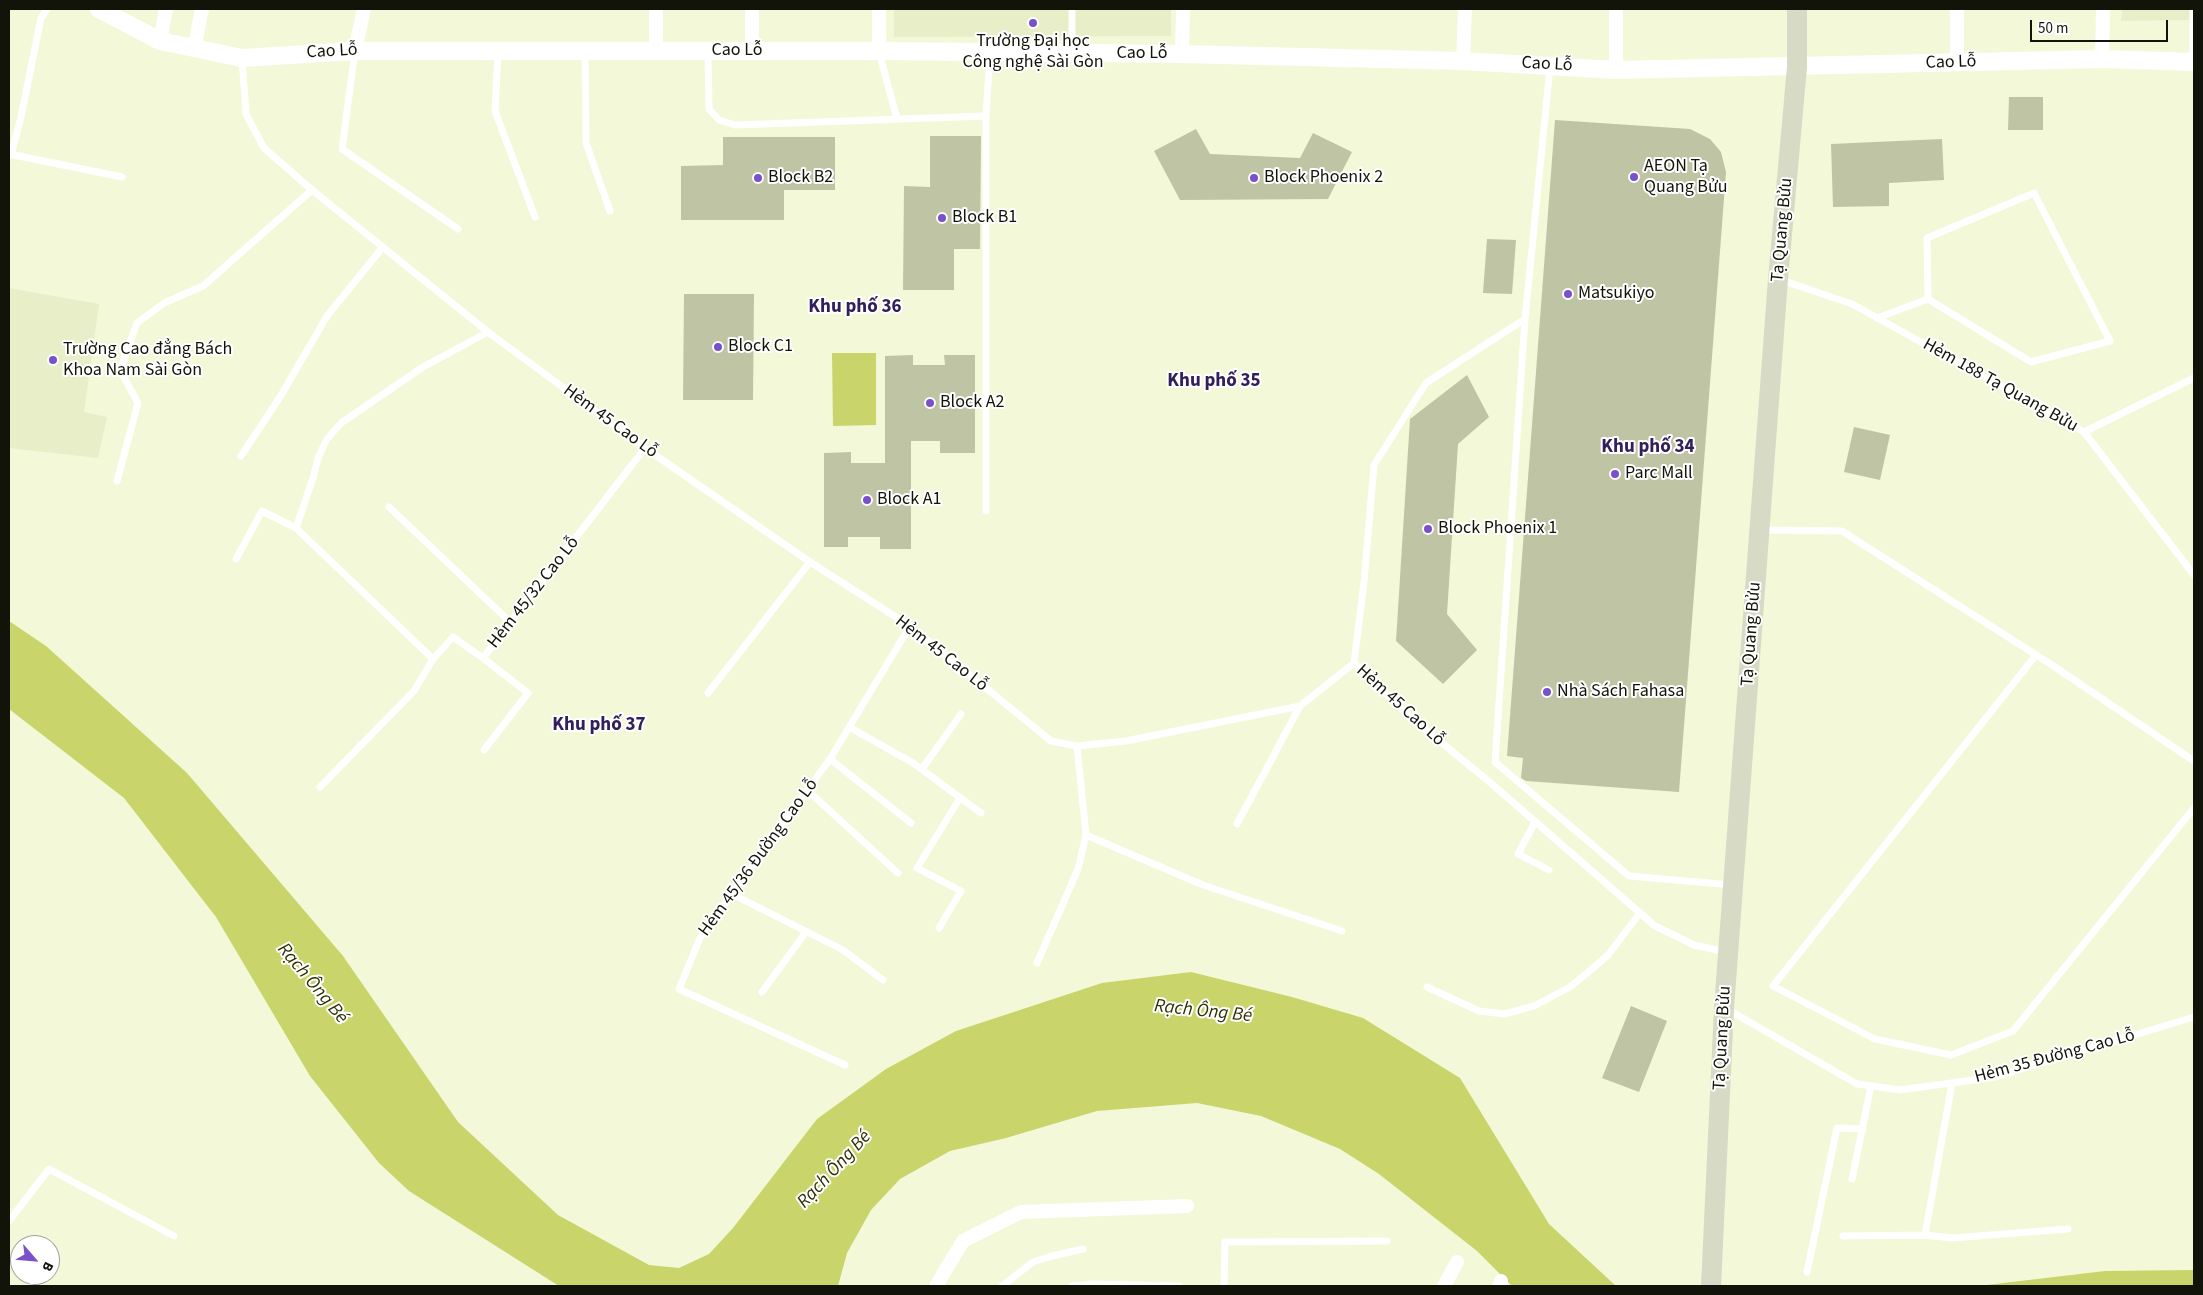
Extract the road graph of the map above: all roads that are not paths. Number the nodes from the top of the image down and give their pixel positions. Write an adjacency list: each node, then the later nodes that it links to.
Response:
1 (47, 9): 39 (lane)
2 (99, 9): 17 (street, Cao Lỗ)
3 (166, 9): 17 (street)
4 (202, 9): 18 (street)
5 (364, 9): 19 (street)
6 (656, 9): 22 (street)
7 (752, 9): 24 (street)
8 (879, 9): 25 (street)
9 (1072, 9): 27 (lane)
10 (1183, 9): 28 (street)
11 (1465, 9): 31 (street)
12 (1616, 9): 36 (street)
13 (1797, 9): 35 (main road, Tạ Quang Bửu)
14 (1958, 9): 32 (street)
15 (2103, 9): 30 (street)
16 (2193, 9): 33 (lane)
17 (160, 41): 18 (street, Cao Lỗ)
18 (194, 49): 29 (street, Cao Lỗ)
19 (355, 51): 20 (street, Cao Lỗ); 29 (street, Cao Lỗ); 44 (lane)
20 (498, 51): 21 (street, Cao Lỗ); 43 (lane)
21 (585, 51): 22 (street, Cao Lỗ); 42 (lane)
22 (656, 51): 23 (street, Cao Lỗ)
23 (708, 51): 24 (street, Cao Lỗ); 38 (lane)
24 (752, 51): 25 (street, Cao Lỗ)
25 (879, 51): 26 (street, Cao Lỗ); 38 (lane)
26 (990, 53): 27 (street, Cao Lỗ); 37 (lane)
27 (1072, 54): 28 (street, Cao Lỗ)
28 (1182, 54): 31 (street, Cao Lỗ)
29 (242, 58): 41 (lane, Hẻm 45 Cao Lỗ)
30 (2102, 59): 32 (street, Cao Lỗ); 33 (street, Cao Lỗ)
31 (1463, 61): 34 (street, Cao Lỗ)
32 (1957, 62): 35 (street, Cao Lỗ)
33 (2193, 62)
34 (1550, 65): 36 (street, Cao Lỗ); 49 (lane)
35 (1797, 67): 36 (street, Cao Lỗ); 46 (main road, Tạ Quang Bửu)
36 (1616, 70)
37 (986, 116): 38 (lane); 57 (lane)
38 (896, 119)
39 (10, 155): 40 (lane)
40 (122, 178)
41 (312, 190): 45 (lane, Hẻm 45 Cao Lỗ); 55 (lane)
42 (610, 211)
43 (535, 217)
44 (458, 228)
45 (383, 247): 50 (lane, Hẻm 45 Cao Lỗ); 54 (lane)
46 (1778, 279): 48 (lane, Hẻm 188 Tạ Quang Bửu); 59 (main road, Tạ Quang Bửu)
47 (1928, 299): 47 (lane); 48 (lane)
48 (1877, 318): 52 (lane, Hẻm 188 Tạ Quang Bửu)
49 (1525, 320): 68 (lane); 89 (lane)
50 (488, 332): 53 (lane, Hẻm 45 Cao Lỗ); 58 (lane)
51 (2194, 378): 52 (lane)
52 (2084, 432): 62 (lane, Hẻm 188 Tạ Quang Bửu)
53 (645, 448): 61 (lane, Hẻm 45 Cao Lỗ); 63 (lane, Hẻm 45/32 Cao Lỗ)
54 (241, 456)
55 (117, 481)
56 (389, 507): 63 (lane)
57 (986, 511)
58 (296, 528): 60 (lane); 67 (lane)
59 (1760, 530): 65 (lane); 89 (main road, Tạ Quang Bửu)
60 (236, 558)
61 (810, 562): 64 (lane, Hẻm 45 Cao Lỗ); 69 (lane)
62 (2194, 575)
63 (510, 622): 66 (lane, Hẻm 45/32 Cao Lỗ)
64 (910, 626): 72 (lane, Hẻm 45/36 Đường Cao Lỗ); 73 (lane, Hẻm 45 Cao Lỗ)
65 (2036, 656): 76 (lane); 81 (lane)
66 (483, 658): 67 (lane); 74 (lane, Hẻm 45/32 Cao Lỗ)
67 (433, 659): 78 (lane)
68 (1354, 663): 70 (lane, Hẻm 45 Cao Lỗ); 83 (lane, Hẻm 45 Cao Lỗ)
69 (708, 693)
70 (1300, 706): 73 (lane, Hẻm 45 Cao Lỗ); 85 (lane)
71 (962, 714): 77 (lane)
72 (849, 727): 75 (lane, Hẻm 45/36 Đường Cao Lỗ); 77 (lane)
73 (1077, 746): 86 (lane)
74 (484, 750)
75 (830, 759): 79 (lane, Hẻm 45/36 Đường Cao Lỗ); 84 (lane)
76 (2194, 761)
77 (922, 769): 80 (lane)
78 (320, 787)
79 (807, 790): 88 (lane); 90 (lane, Hẻm 45/36 Đường Cao Lỗ)
80 (960, 798): 82 (lane); 92 (lane)
81 (2194, 808)
82 (981, 813)
83 (1535, 822): 87 (lane); 91 (lane, Hẻm 45 Cao Lỗ)
84 (911, 823)
85 (1237, 824)
86 (1086, 835): 93 (lane); 96 (lane)
87 (1549, 870)
88 (898, 873)
89 (1733, 886): 95 (main road, Tạ Quang Bửu)
90 (732, 894): 94 (lane); 102 (lane, Hẻm 45/36 Đường Cao Lỗ)
91 (1640, 913): 95 (lane, Hẻm 45 Cao Lỗ); 98 (lane)
92 (939, 928)
93 (1342, 931)
94 (806, 932): 97 (lane); 99 (lane)
95 (1728, 952): 100 (main road, Tạ Quang Bửu)
96 (1037, 963)
97 (882, 980)
98 (1427, 987)
99 (762, 992)
100 (1724, 1008): 104 (lane, Hẻm 35 Đường Cao Lỗ); 123 (main road, Tạ Quang Bửu)
101 (2194, 1017): 103 (lane, Hẻm 35 Đường Cao Lỗ)
102 (845, 1064)
103 (1952, 1083): 104 (lane, Hẻm 35 Đường Cao Lỗ); 110 (lane)
104 (1872, 1086): 105 (lane)
105 (1863, 1130): 106 (lane); 116 (lane)
106 (1852, 1179)
107 (1187, 1206): 117 (street)
108 (9, 1221): 111 (lane)
109 (2068, 1229): 110 (lane)
110 (1925, 1235): 112 (lane)
111 (174, 1236)
112 (1843, 1236)
113 (1387, 1241): 121 (lane)
114 (1083, 1249): 118 (lane)
115 (1457, 1262): 122 (street)
116 (1806, 1272)
117 (936, 1286)
118 (1002, 1286)
119 (1072, 1286): 120 (lane)
120 (1179, 1286)
121 (1224, 1286)
122 (1444, 1286)
123 (1710, 1286)

